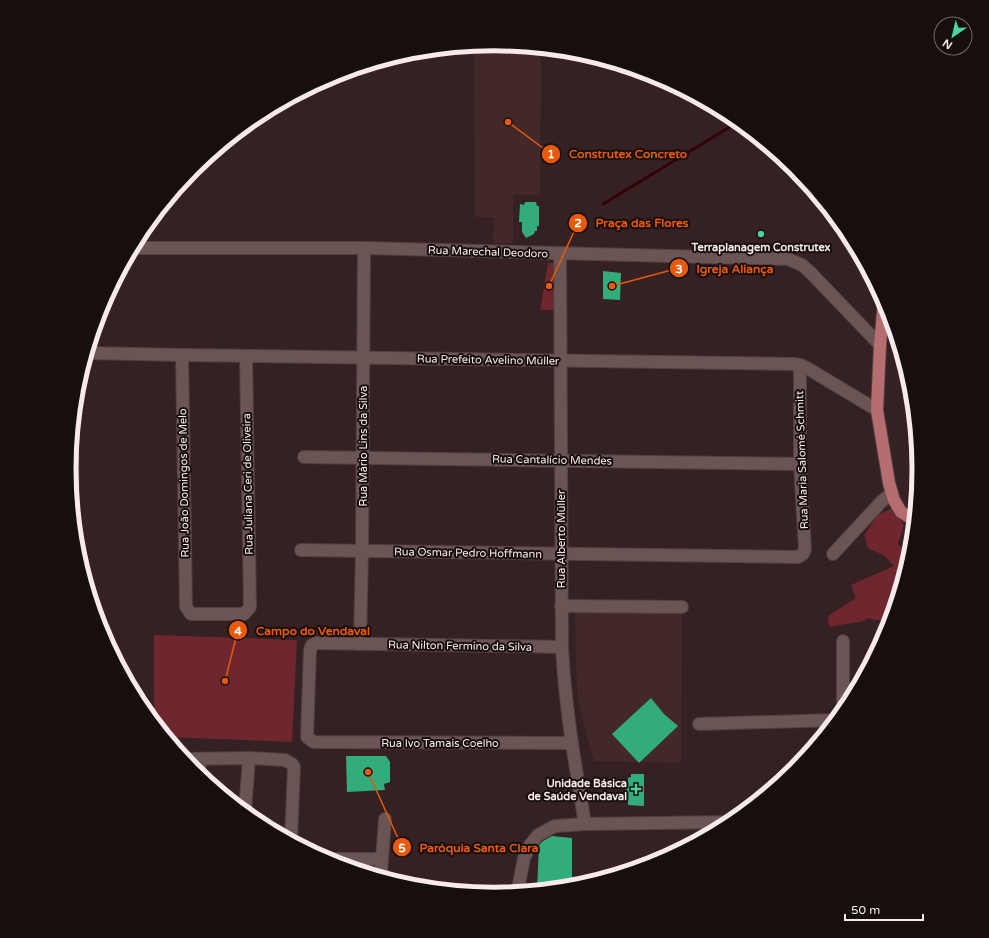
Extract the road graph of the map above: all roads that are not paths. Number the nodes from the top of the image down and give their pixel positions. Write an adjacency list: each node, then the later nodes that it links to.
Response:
1 (140, 248): 2 (street, Rua Marechal Deodoro)
2 (364, 248): 3 (street, Rua Marechal Deodoro); 9 (street, Rua Mário Lins da Silva)
3 (560, 254): 5 (street, Rua Marechal Deodoro); 10 (street, Rua Alberto Müller)
4 (884, 317): 5 (main road)
5 (880, 345): 12 (main road)
6 (93, 353): 7 (street, Rua Prefeito Avelino Müller)
7 (182, 355): 8 (street, Rua Prefeito Avelino Müller); 26 (street, Rua João Domingos de Melo)
8 (246, 356): 9 (street, Rua Prefeito Avelino Müller); 26 (street, Rua Juliana Ceri de Oliveira)
9 (364, 358): 10 (street, Rua Prefeito Avelino Müller); 14 (street, Rua Mário Lins da Silva)
10 (560, 361): 11 (street, Rua Prefeito Avelino Müller); 15 (street, Rua Alberto Müller)
11 (800, 365): 12 (street, Rua Prefeito Avelino Müller); 16 (street, Rua Maria Salomé Schmitt)
12 (877, 410): 17 (main road)
13 (304, 457): 14 (street, Rua Cantalício Mendes)
14 (363, 457): 15 (street, Rua Cantalício Mendes); 20 (street, Rua Mário Lins da Silva)
15 (561, 460): 16 (street, Rua Cantalício Mendes); 21 (street, Rua Alberto Müller)
16 (800, 464): 22 (street, Rua Maria Salomé Schmitt)
17 (892, 493): 18 (main road); 23 (street)
18 (910, 517)
19 (301, 550): 20 (street, Rua Osmar Pedro Hoffmann)
20 (362, 551): 21 (street, Rua Osmar Pedro Hoffmann); 28 (street, Rua Mário Lins da Silva)
21 (561, 554): 22 (street, Rua Osmar Pedro Hoffmann); 24 (street, Rua Alberto Müller)
22 (803, 554)
23 (833, 554)
24 (561, 606): 25 (street); 29 (street, Rua Alberto Müller)
25 (682, 607)
26 (248, 610)
27 (843, 641): 30 (street)
28 (360, 644): 29 (street, Rua Nilton Fermino da Silva); 33 (street, Rua Nilton Fermino da Silva)
29 (562, 647): 34 (street, Rua Alberto Müller)
30 (843, 699)
31 (828, 720): 32 (street)
32 (699, 724)
33 (310, 740): 34 (street, Rua Ivo Tamais Coelho)
34 (571, 743): 42 (street, Rua Alberto Müller)
35 (249, 758): 37 (street); 39 (street); 43 (street)
36 (193, 759): 37 (street)
37 (200, 759): 38 (street)
38 (200, 766)
39 (246, 805)
40 (385, 819): 45 (street)
41 (718, 822): 42 (street)
42 (585, 824): 47 (street)
43 (291, 834)
44 (345, 859): 45 (street)
45 (382, 859): 46 (street)
46 (381, 872)
47 (519, 884)

